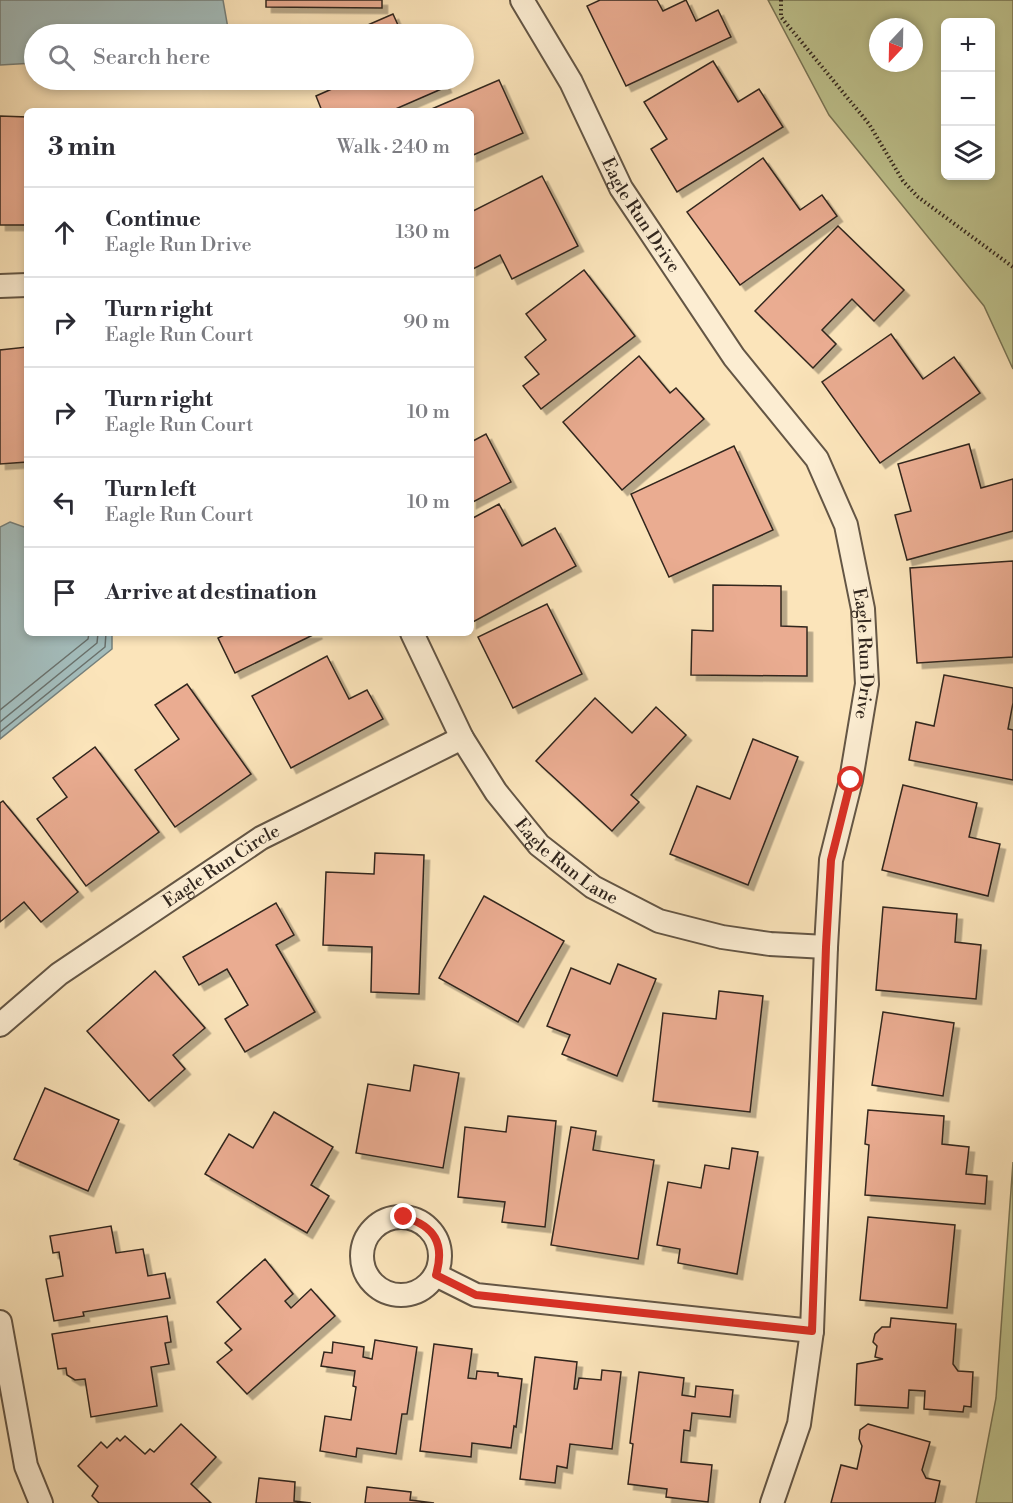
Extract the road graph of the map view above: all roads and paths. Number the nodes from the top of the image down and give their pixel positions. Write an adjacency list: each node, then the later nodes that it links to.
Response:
1 (522, 0): 8 (street, Eagle Run Drive)
2 (781, 0): 3 (path)
3 (1013, 267)
4 (24, 285): 5 (street)
5 (0, 286)
6 (413, 636): 7 (street, Eagle Run Lane)
7 (462, 738): 8 (street, Eagle Run Lane); 9 (street, Eagle Run Circle)
8 (826, 947): 12 (street, Eagle Run Drive)
9 (0, 1025)
10 (436, 1275): 12 (street)
11 (0, 1322): 13 (street)
12 (812, 1331): 14 (street, Eagle Run Drive)
13 (41, 1503)
14 (772, 1503)

